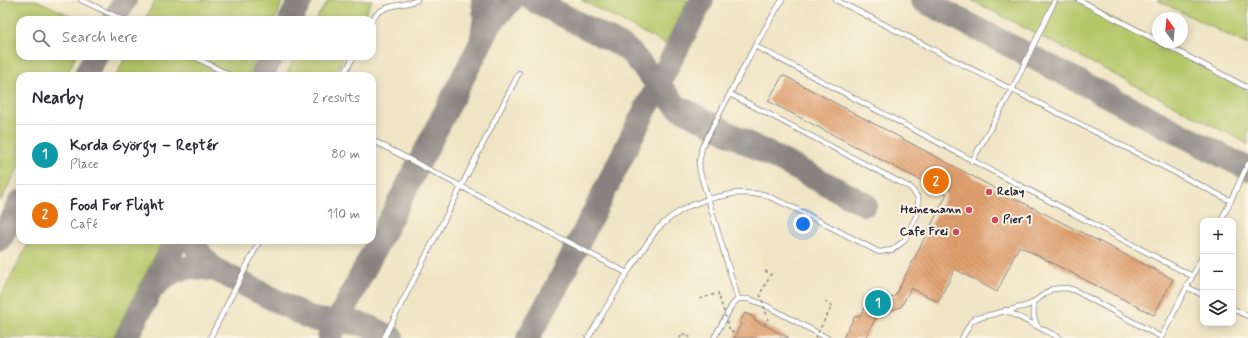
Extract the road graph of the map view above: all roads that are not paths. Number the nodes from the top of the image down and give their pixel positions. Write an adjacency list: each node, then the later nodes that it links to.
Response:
1 (81, 0): 7 (lane)
2 (417, 0): 8 (lane)
3 (782, 0): 10 (lane)
4 (836, 0): 18 (lane)
5 (1056, 0): 18 (lane)
6 (1079, 0): 9 (lane)
7 (115, 16)
8 (375, 16)
9 (1152, 38)
10 (755, 46): 19 (lane); 21 (lane)
11 (1171, 48): 17 (lane)
12 (201, 60): 14 (lane)
13 (352, 60): 15 (lane)
14 (224, 72)
15 (345, 72)
16 (519, 73): 23 (lane)
17 (1248, 88)
18 (1012, 90): 21 (lane); 25 (lane)
19 (730, 94): 24 (lane); 24 (lane)
20 (376, 142): 23 (lane)
21 (972, 161): 30 (lane)
22 (1248, 164): 25 (lane)
23 (461, 186): 29 (lane); 40 (lane)
24 (708, 199): 29 (lane); 33 (lane)
25 (1231, 201): 26 (lane)
26 (1222, 218)
27 (258, 244): 39 (lane)
28 (1200, 261): 30 (lane)
29 (626, 273): 41 (lane)
30 (1192, 276): 31 (lane)
31 (1187, 287): 32 (lane); 46 (lane)
32 (1200, 293)
33 (738, 299): 42 (lane); 43 (lane)
34 (1032, 303): 35 (lane); 38 (lane); 46 (lane)
35 (1005, 310): 38 (lane); 44 (lane)
36 (1236, 310): 37 (lane)
37 (1248, 316)
38 (1037, 326): 45 (lane)
39 (210, 338)
40 (384, 338)
41 (588, 338)
42 (714, 338)
43 (827, 338)
44 (962, 338)
45 (1060, 338)
46 (1161, 338)

